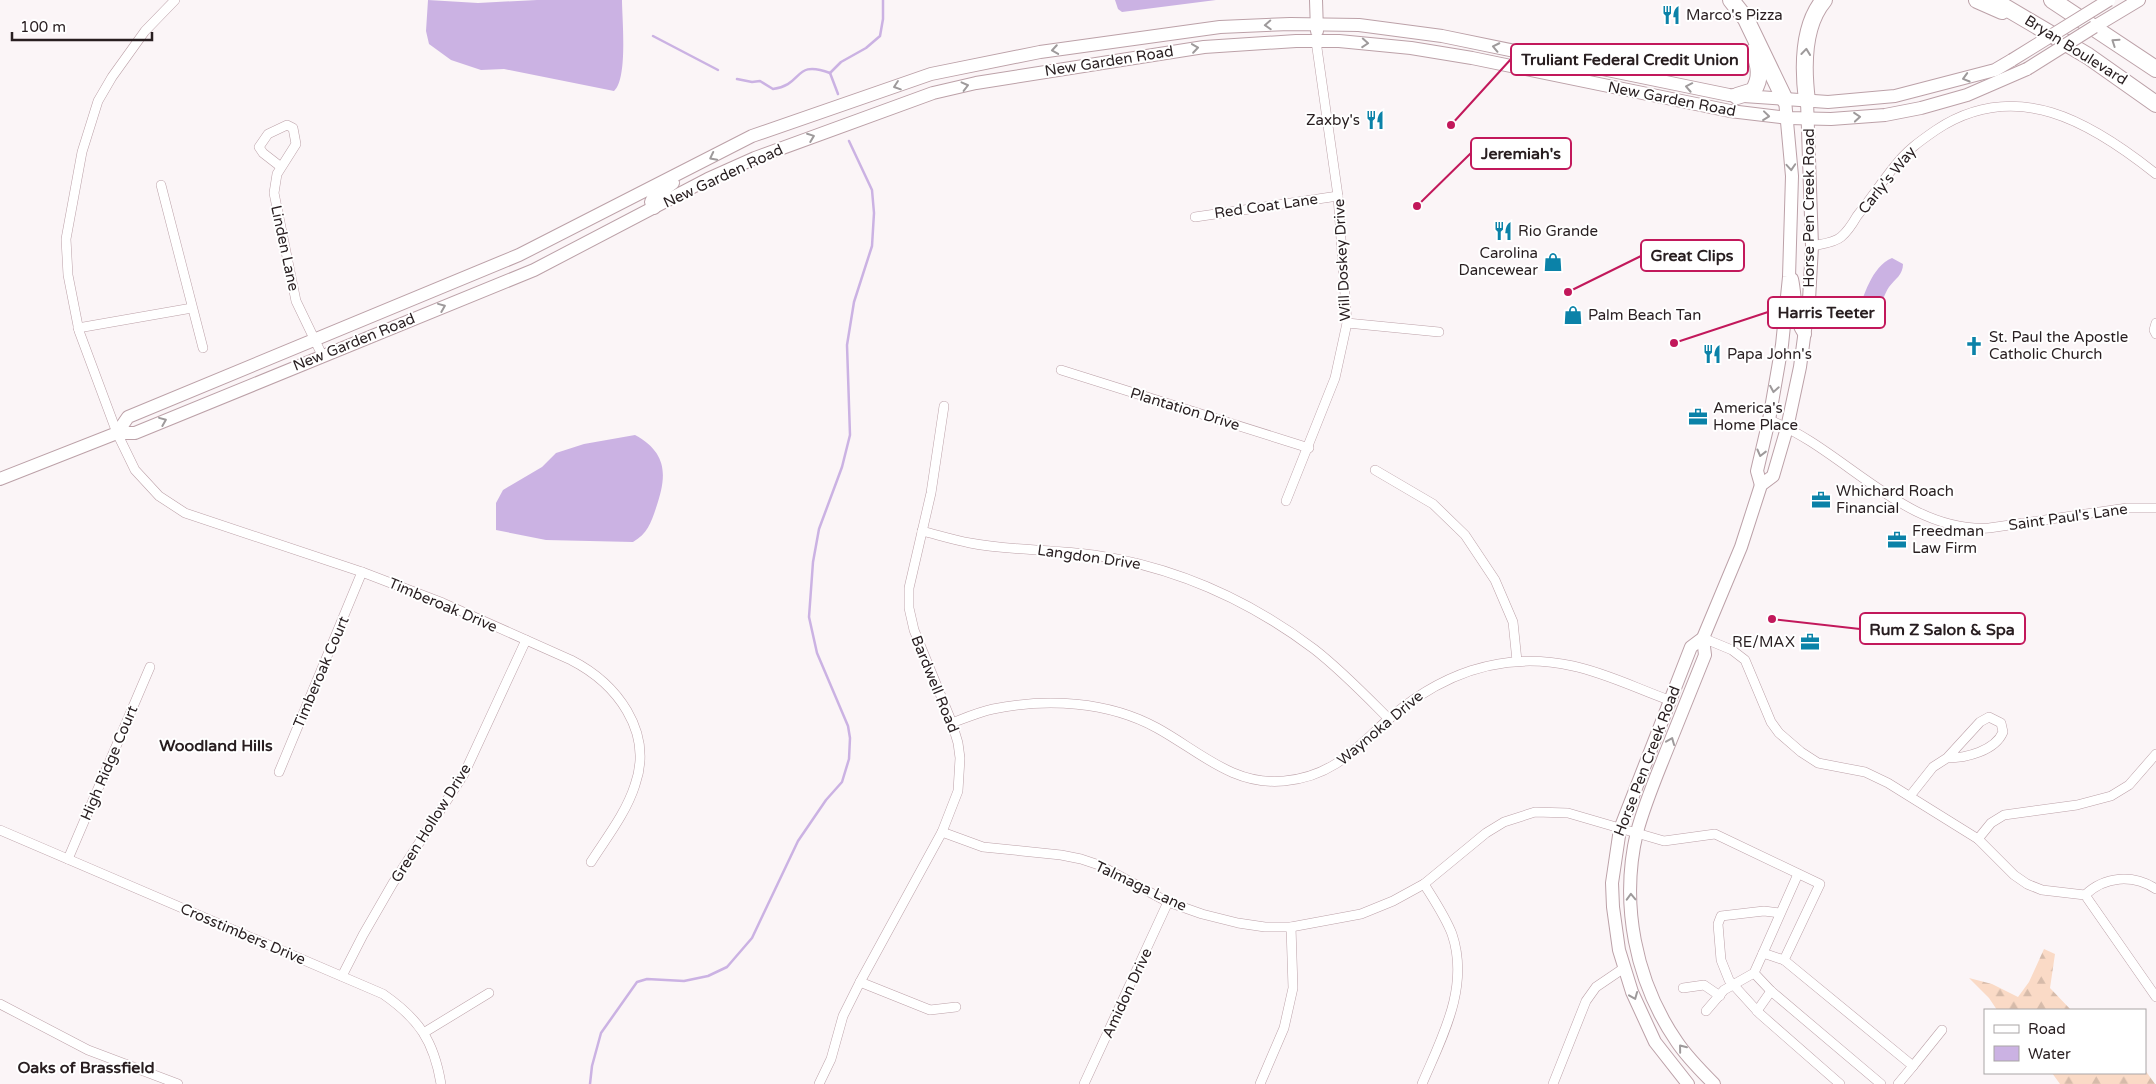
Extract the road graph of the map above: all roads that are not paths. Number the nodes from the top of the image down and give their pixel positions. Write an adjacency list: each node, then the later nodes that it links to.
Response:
1 (175, 0): 40 (street, Timberoak Drive)
2 (1316, 0): 10 (main road)
3 (1732, 0): 11 (highway)
4 (1824, 0): 19 (highway, one-way to 4)
5 (1977, 0): 12 (highway)
6 (1993, 0): 12 (highway, Bryan Boulevard)
7 (2052, 0): 16 (highway, Bryan Boulevard, one-way to 7)
8 (2110, 0): 19 (main road, New Garden Road, one-way to 19, bridge)
9 (2134, 3): 22 (main road, New Garden Road, one-way to 9, bridge)
10 (1317, 24): 13 (main road, New Garden Road, one-way to 13); 14 (main road); 17 (main road, New Garden Road, one-way to 10)
11 (1751, 29): 17 (highway); 18 (highway)
12 (2047, 30): 20 (highway, Bryan Boulevard)
13 (1129, 38): 15 (main road); 23 (main road, New Garden Road, one-way to 23)
14 (1316, 41): 15 (main road, New Garden Road, one-way to 14); 21 (main road, New Garden Road, one-way to 21); 29 (street, Will Doskey Drive)
15 (1076, 66): 27 (main road, New Garden Road, one-way to 15)
16 (2156, 69)
17 (1737, 96): 18 (main road, New Garden Road)
18 (1786, 100): 19 (main road, New Garden Road); 21 (main road, Horse Pen Creek Road)
19 (1806, 101): 22 (main road, Horse Pen Creek Road)
20 (2156, 104)
21 (1788, 118): 22 (main road, New Garden Road); 35 (main road, Horse Pen Creek Road, one-way to 35)
22 (1808, 120): 34 (main road, Horse Pen Creek Road)
23 (734, 146): 25 (main road, New Garden Road, one-way to 25); 27 (main road)
24 (281, 166): 24 (street, Linden Lane); 45 (street, Linden Lane)
25 (681, 173): 30 (main road, New Garden Road); 31 (main road)
26 (2156, 174): 34 (street, Carly's Way)
27 (708, 180): 31 (main road, New Garden Road)
28 (161, 185): 36 (street)
29 (1338, 196): 32 (street, Red Coat Lane); 39 (street, Will Doskey Drive)
30 (634, 198): 33 (main road); 37 (main road, New Garden Road)
31 (654, 208): 33 (main road, New Garden Road)
32 (1195, 216)
33 (606, 234): 41 (main road, New Garden Road, one-way to 33)
34 (1812, 246): 43 (main road, Horse Pen Creek Road)
35 (1790, 268): 43 (main road); 46 (main road, Horse Pen Creek Road)
36 (192, 308): 40 (street); 47 (street)
37 (372, 315): 41 (main road); 45 (main road, New Garden Road)
38 (2156, 322): 44 (street)
39 (1347, 323): 42 (street); 55 (street, Will Doskey Drive)
40 (78, 328): 54 (street, Timberoak Drive)
41 (380, 332): 48 (main road, New Garden Road)
42 (1439, 332)
43 (1805, 334): 49 (main road, Horse Pen Creek Road)
44 (2156, 334)
45 (316, 338): 48 (street, Linden Lane); 54 (main road, New Garden Road)
46 (1782, 345): 49 (main road); 52 (main road, Horse Pen Creek Road, one-way to 52)
47 (203, 348)
48 (322, 355): 54 (main road, New Garden Road, one-way to 48)
49 (1800, 367): 53 (main road, Horse Pen Creek Road)
50 (1061, 370): 55 (street, Plantation Drive)
51 (944, 406): 61 (street, Bardwell Road)
52 (1769, 420): 53 (street, Saint Paul's Lane); 58 (main road, Horse Pen Creek Road, one-way to 58)
53 (1787, 428): 58 (main road, Horse Pen Creek Road); 60 (street, Saint Paul's Lane)
54 (116, 433): 57 (main road, New Garden Road); 62 (street, Timberoak Drive)
55 (1308, 448): 59 (street, Will Doskey Drive)
56 (1375, 470): 65 (street)
57 (0, 480)
58 (1762, 485): 63 (main road, Horse Pen Creek Road)
59 (1286, 501)
60 (2156, 508)
61 (922, 532): 68 (street, Langdon Drive); 69 (street, Bardwell Road)
62 (362, 572): 64 (street, Timberoak Drive); 72 (street, Timberoak Court)
63 (1703, 638): 67 (main road, Horse Pen Creek Road); 73 (street); 77 (main road, Horse Pen Creek Road, one-way to 63)
64 (526, 640): 80 (street, Timberoak Drive); 92 (street, Green Hollow Drive)
65 (1517, 660): 67 (street, Waynoka Drive); 68 (street, Waynoka Drive)
66 (150, 668): 79 (street, High Ridge Court)
67 (1670, 700): 74 (main road, Horse Pen Creek Road)
68 (1389, 719): 69 (street, Waynoka Drive)
69 (952, 722): 76 (street, Bardwell Road)
70 (2156, 754): 78 (street)
71 (1947, 758): 71 (street); 73 (street)
72 (279, 772)
73 (1910, 796): 78 (street)
74 (1620, 829): 77 (street, Talmaga Lane); 82 (street, Talmaga Lane); 90 (main road, Horse Pen Creek Road)
75 (0, 830): 79 (street, Crosstimbers Drive)
76 (942, 832): 85 (street, Talmaga Lane); 93 (street, Bardwell Road)
77 (1637, 833): 81 (street, Talmaga Lane); 116 (main road, Horse Pen Creek Road, one-way to 77)
78 (1978, 839): 84 (street)
79 (68, 859): 92 (street, Crosstimbers Drive)
80 (591, 862)
81 (1798, 874): 86 (street); 89 (street, Talmaga Lane)
82 (1424, 884): 87 (street, Talmaga Lane); 113 (street)
83 (2156, 890): 84 (street)
84 (2085, 894): 99 (street)
85 (1168, 902): 87 (street, Talmaga Lane); 111 (street, Amidon Drive)
86 (1780, 913): 88 (street); 94 (street)
87 (1291, 927): 112 (street)
88 (1764, 953): 89 (street); 91 (street)
89 (1784, 960): 106 (street)
90 (1624, 968): 114 (street); 115 (main road, Horse Pen Creek Road, one-way to 115)
91 (1754, 973): 94 (street); 96 (street)
92 (342, 976): 105 (street, Crosstimbers Drive)
93 (860, 982): 101 (street); 110 (street, Bardwell Road)
94 (1736, 985): 98 (street); 103 (street)
95 (1684, 988): 98 (street)
96 (1772, 991): 103 (street); 117 (street)
97 (489, 993): 105 (street)
98 (1720, 996): 102 (street)
99 (2156, 997)
100 (1, 1007): 108 (street)
101 (956, 1007)
102 (1706, 1011)
103 (1757, 1011): 107 (street)
104 (1942, 1030): 106 (street)
105 (425, 1032): 109 (street, Crosstimbers Drive)
106 (1913, 1066): 118 (street)
107 (1834, 1082)
108 (174, 1084)
109 (441, 1084)
110 (819, 1084)
111 (1084, 1084)
112 (1260, 1084)
113 (1422, 1084)
114 (1553, 1084)
115 (1688, 1084)
116 (1714, 1084)
117 (1881, 1084)
118 (1898, 1084)

